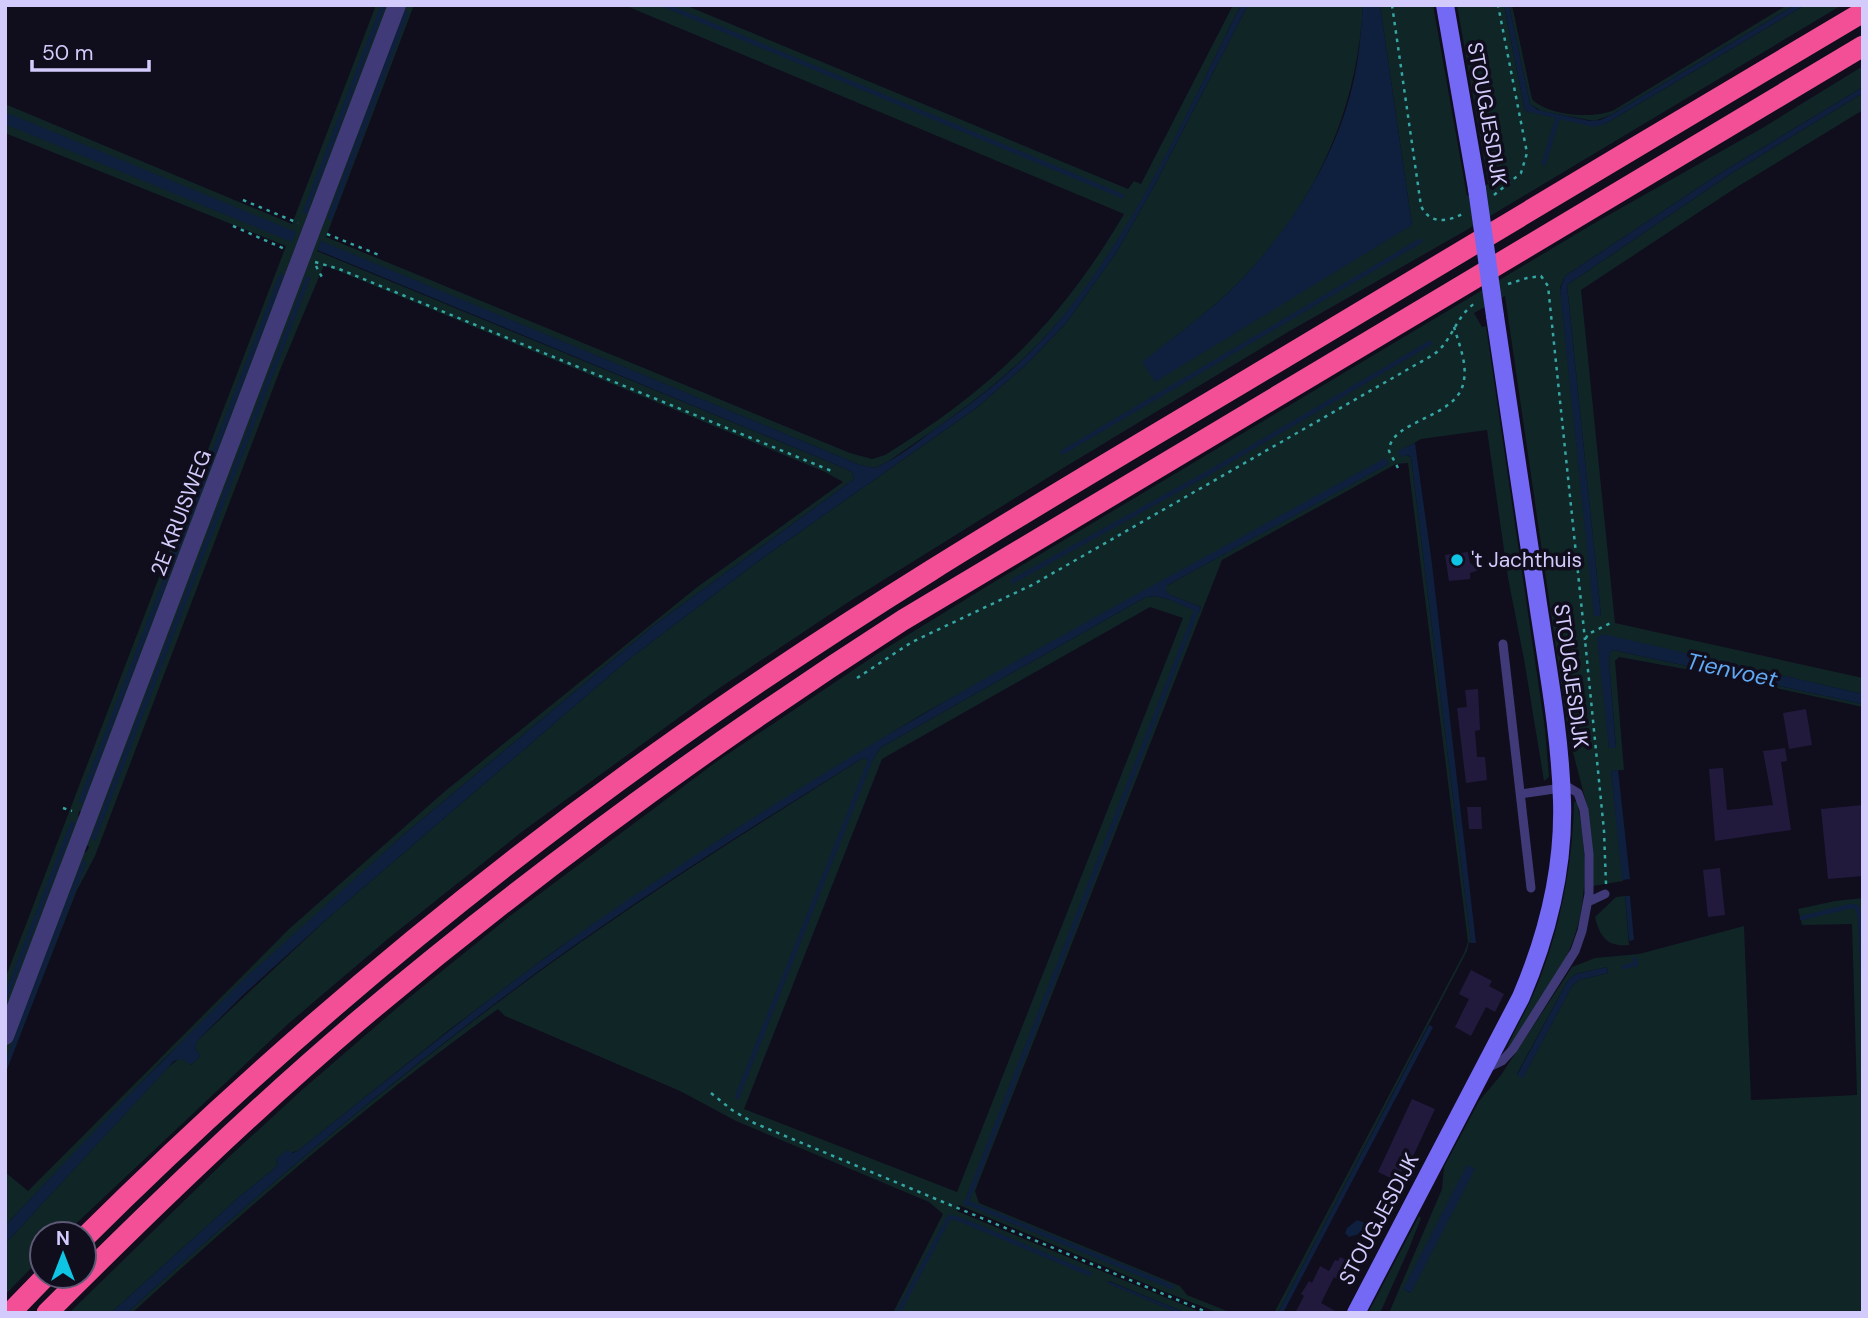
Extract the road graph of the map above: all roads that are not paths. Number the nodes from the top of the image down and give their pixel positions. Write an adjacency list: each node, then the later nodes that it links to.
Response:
1 (397, 5): 11 (street, 2E KRUISWEG)
2 (1445, 5): 6 (street, STOUGJESDIJK, bridge)
3 (1863, 12): 13 (highway)
4 (1863, 46): 16 (highway)
5 (1503, 644): 7 (lane)
6 (1562, 788): 7 (lane); 10 (lane); 12 (street, STOUGJESDIJK)
7 (1521, 794): 8 (lane)
8 (1531, 888)
9 (1605, 894): 10 (lane)
10 (1588, 902): 12 (lane)
11 (5, 1036)
12 (1483, 1070): 17 (street, STOUGJESDIJK)
13 (98, 1225)
14 (32, 1290): 15 (highway)
15 (10, 1313)
16 (47, 1313)
17 (1356, 1313)

